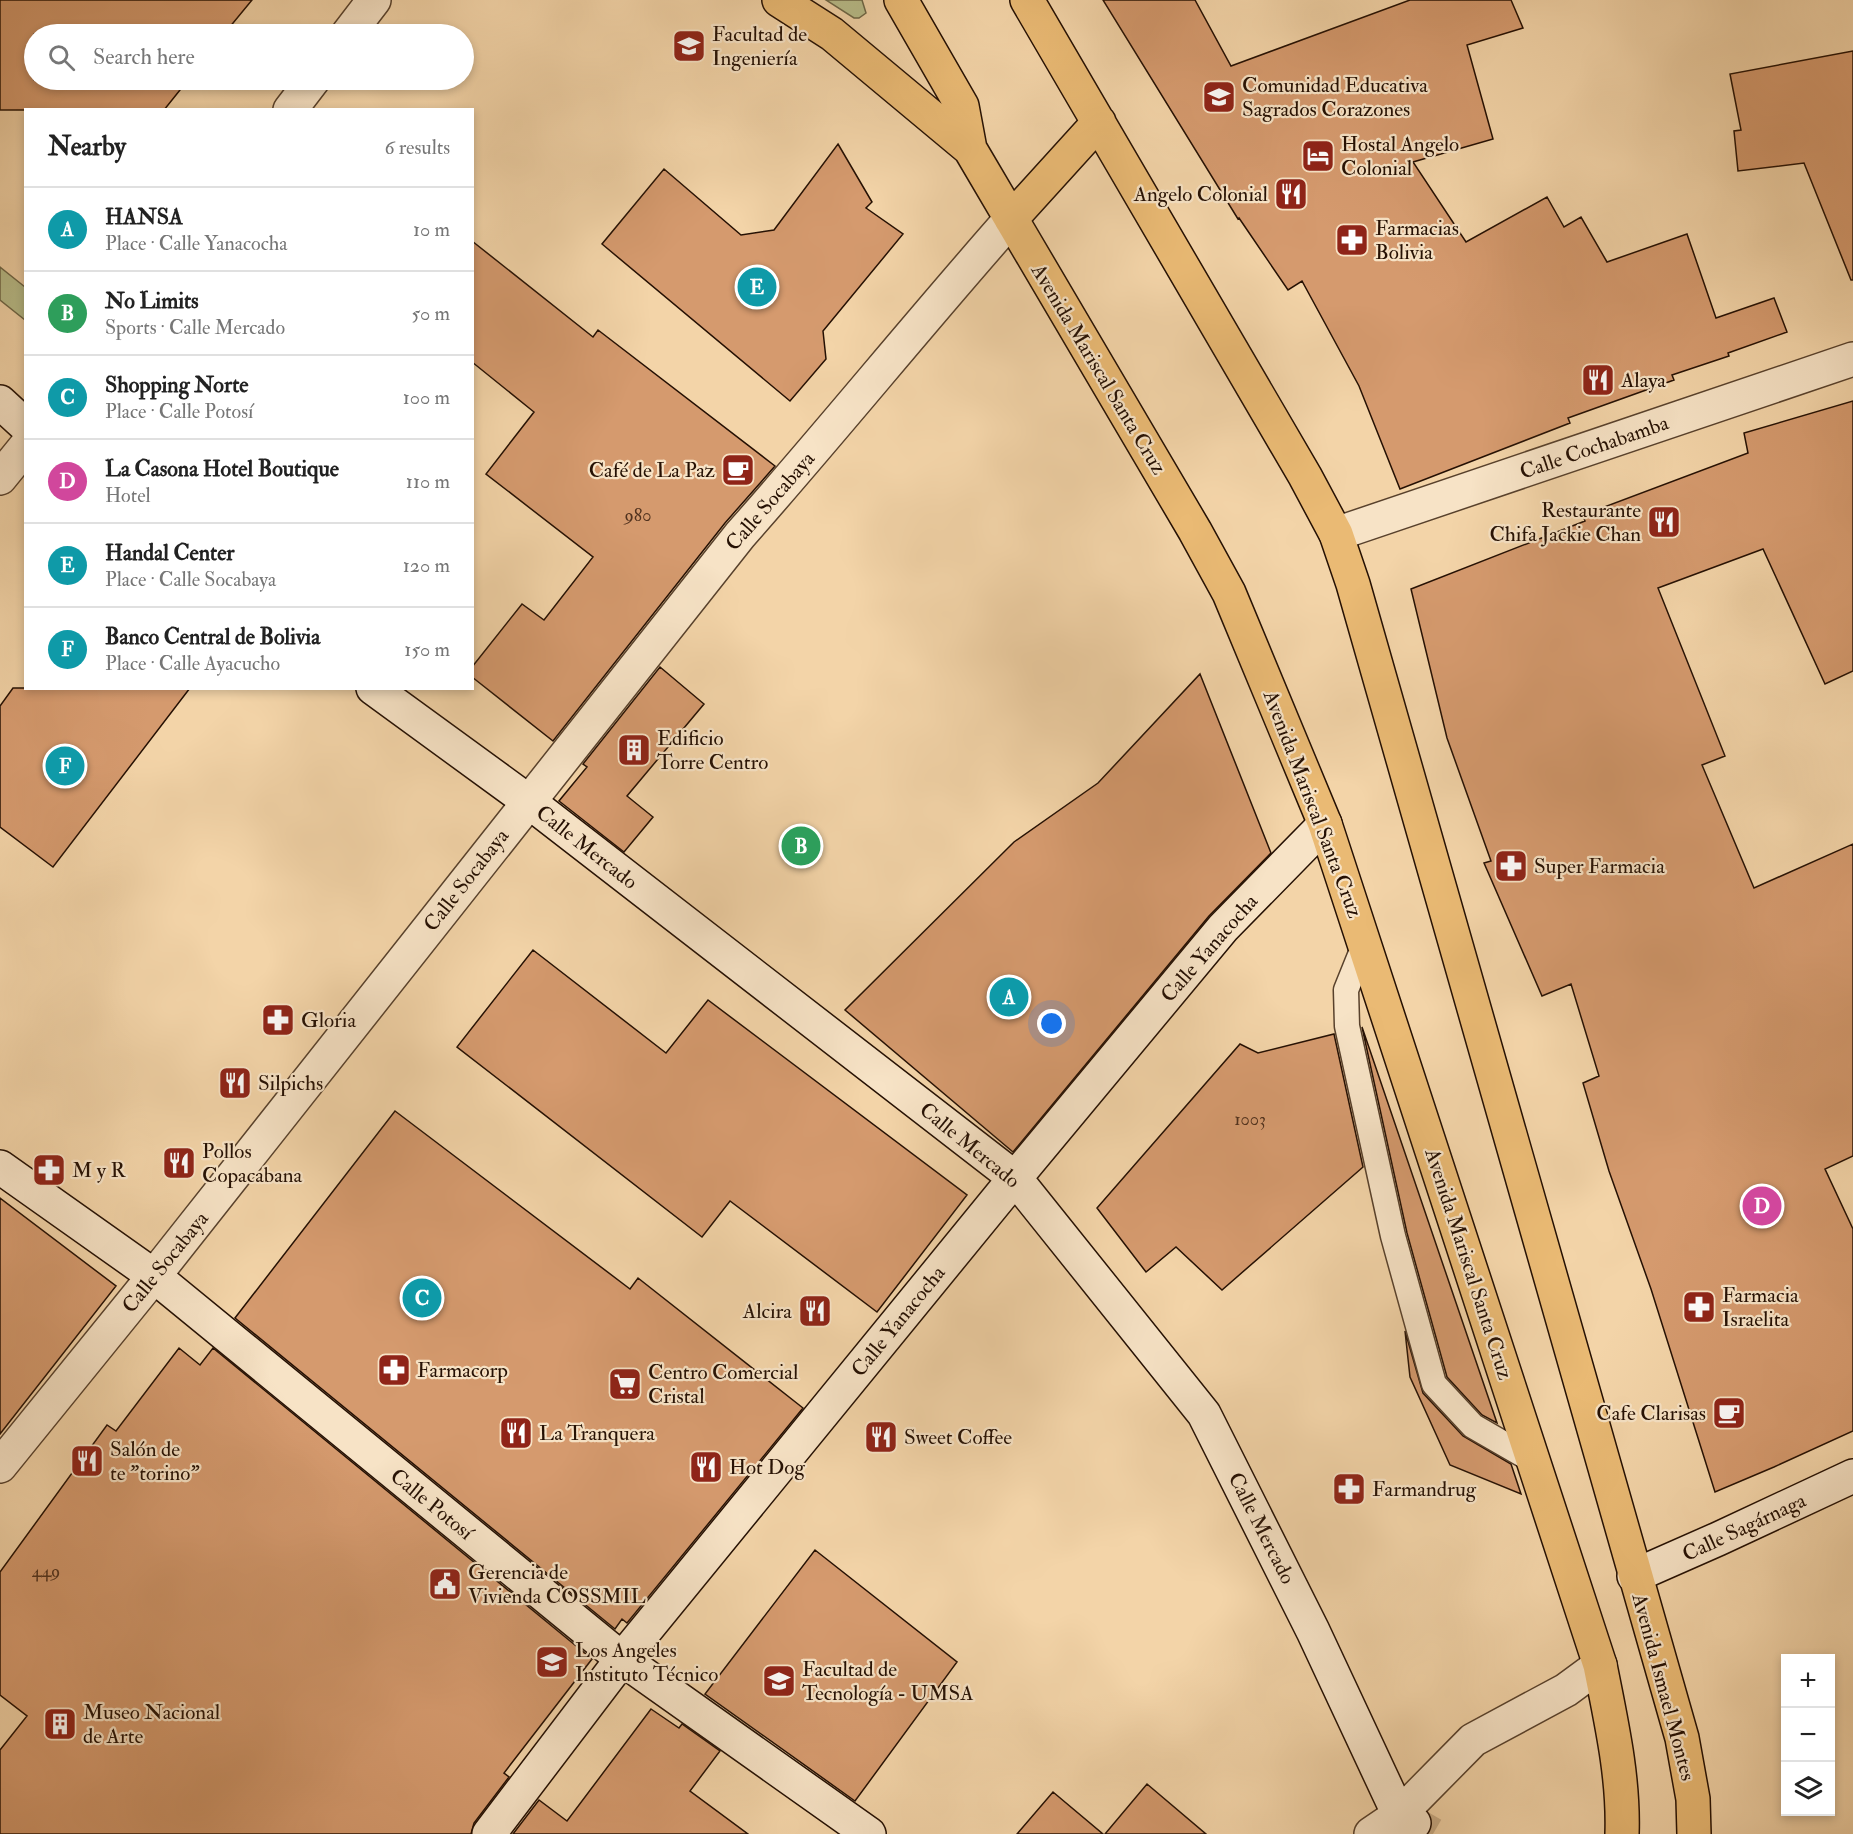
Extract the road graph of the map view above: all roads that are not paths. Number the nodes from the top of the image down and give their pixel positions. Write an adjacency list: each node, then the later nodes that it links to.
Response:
1 (374, 0): 5 (street)
2 (779, 0): 9 (main road)
3 (900, 0): 9 (main road, Avenida Mariscal Santa Cruz)
4 (1027, 0): 8 (main road)
5 (356, 24)
6 (305, 90): 7 (street)
7 (292, 108)
8 (1099, 122): 10 (main road); 16 (main road)
9 (970, 149): 10 (main road, Avenida Mariscal Santa Cruz)
10 (1011, 219): 18 (street, Calle Socabaya); 19 (main road, Avenida Mariscal Santa Cruz)
11 (1853, 359): 16 (street, Calle Cochabamba)
12 (0, 402): 13 (street)
13 (24, 424)
14 (24, 448): 15 (street)
15 (0, 478)
16 (1336, 534): 27 (main road)
17 (377, 690): 18 (street, Calle Mercado)
18 (528, 801): 22 (street, Calle Mercado); 23 (street, Calle Socabaya)
19 (1325, 824): 20 (main road, Avenida Mariscal Santa Cruz); 22 (street, Calle Yanacocha)
20 (1365, 943): 24 (main road, Avenida Mariscal Santa Cruz); 24 (lane)
21 (0, 1167): 23 (street, Calle Potosí)
22 (1015, 1178): 28 (street, Calle Yanacocha); 30 (street, Calle Mercado)
23 (154, 1276): 25 (street, Calle Socabaya); 28 (street, Calle Potosí)
24 (1532, 1460): 29 (main road, Avenida Mariscal Santa Cruz)
25 (0, 1466)
26 (1853, 1476): 27 (street, Calle Sagárnaga)
27 (1634, 1576): 35 (main road, Avenida Ismael Montes)
28 (622, 1659): 31 (street, Calle Yanacocha); 32 (street, Calle Potosí)
29 (1600, 1665): 30 (street); 34 (main road)
30 (1404, 1824): 33 (street)
31 (489, 1834)
32 (869, 1834)
33 (1371, 1834)
34 (1622, 1834)
35 (1694, 1834)

